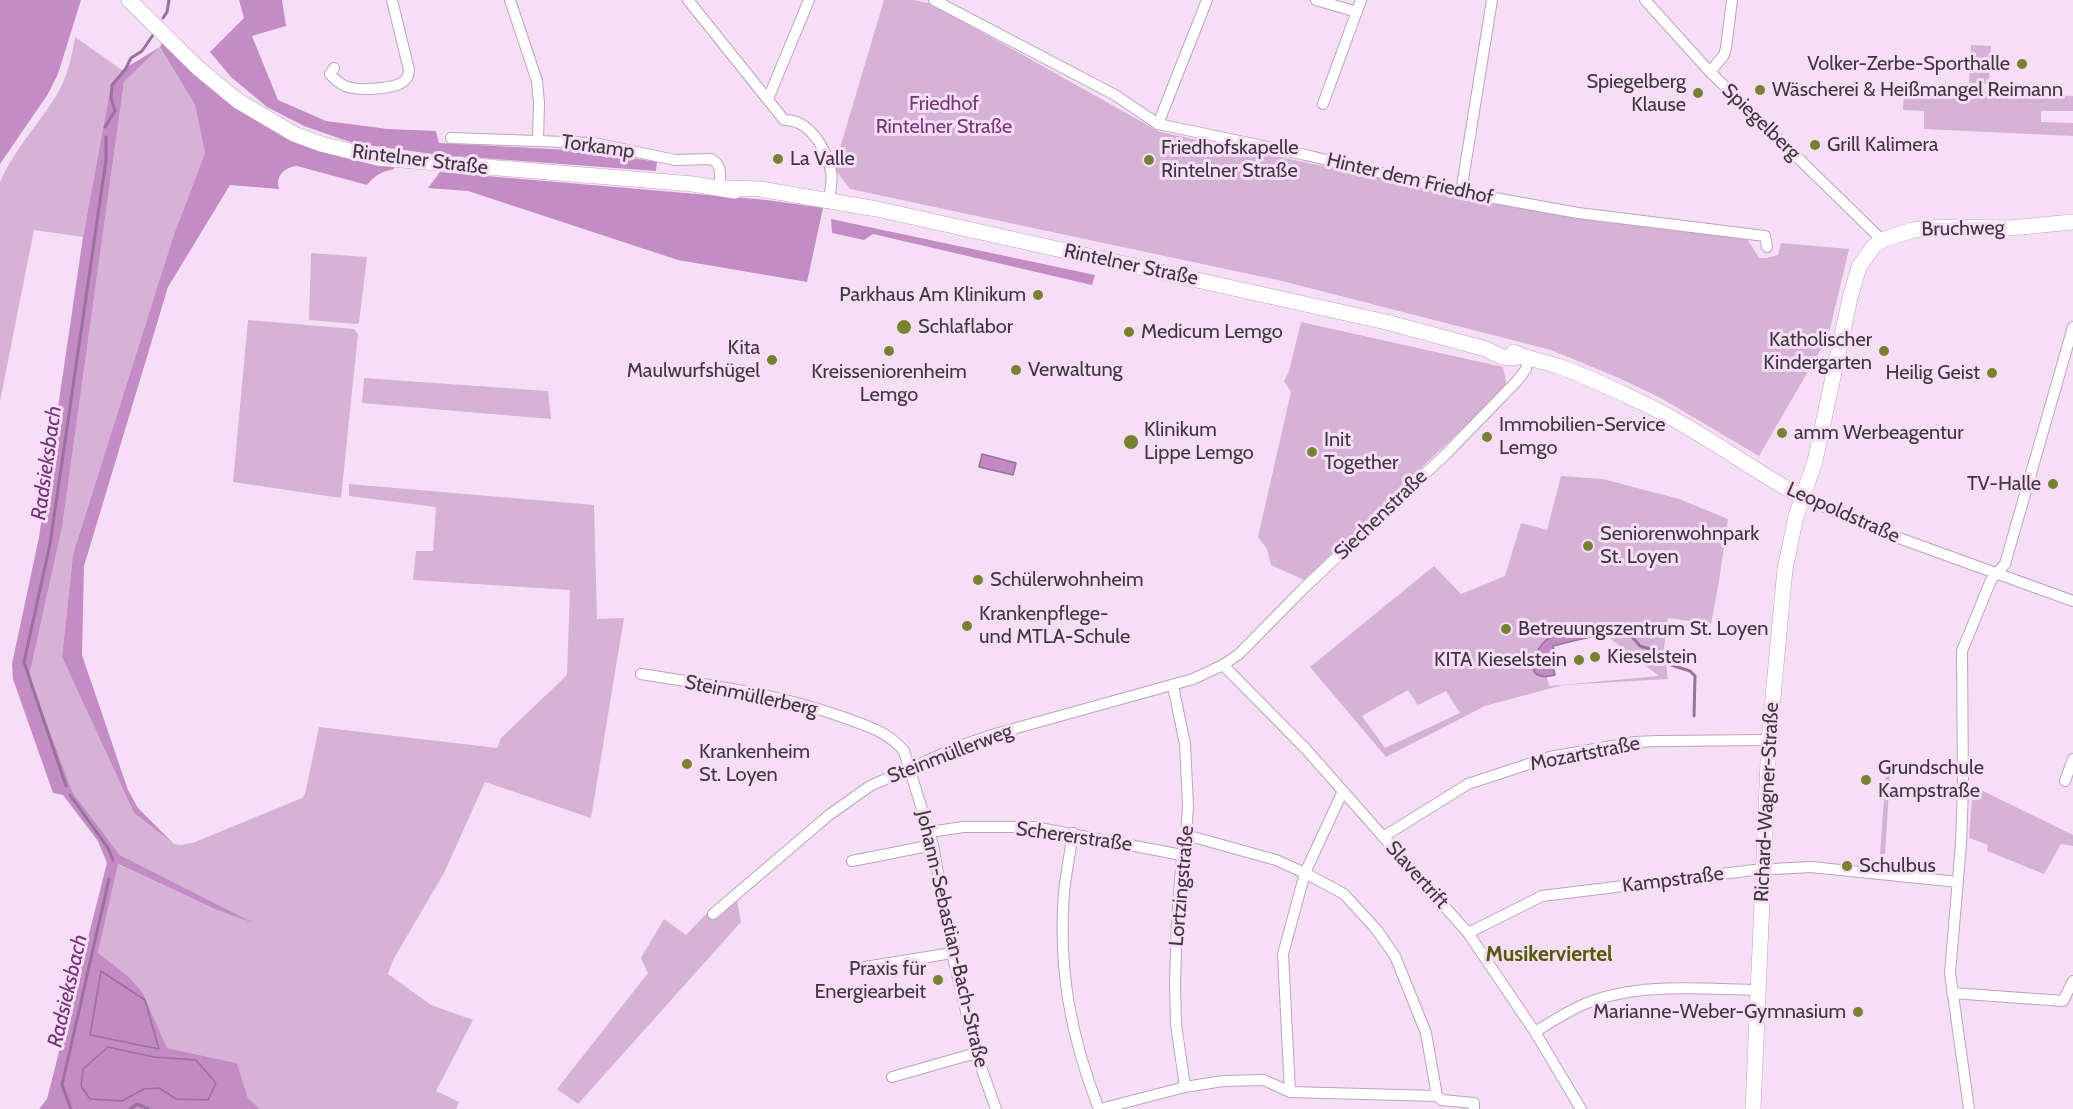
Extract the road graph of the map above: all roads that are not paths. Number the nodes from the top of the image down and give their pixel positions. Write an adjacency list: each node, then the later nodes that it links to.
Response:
1 (129, 0): 21 (main road, Rintelner Straße)
2 (392, 0): 14 (street)
3 (510, 0): 20 (street)
4 (688, 0): 16 (street)
5 (809, 0): 16 (street)
6 (934, 0): 18 (street, Hinter dem Friedhof)
7 (1207, 0): 18 (street)
8 (1316, 0): 13 (street)
9 (1361, 0): 13 (street)
10 (1492, 0): 22 (street)
11 (1645, 0): 15 (street, Spiegelberg)
12 (1732, 0): 15 (street)
13 (1357, 12): 17 (street)
14 (334, 68)
15 (1710, 72): 25 (street, Spiegelberg)
16 (768, 99): 23 (street)
17 (1323, 104)
18 (1158, 124): 22 (street, Hinter dem Friedhof)
19 (451, 138): 20 (street, Torkamp)
20 (537, 140): 21 (street, Torkamp)
21 (723, 188): 23 (main road, Rintelner Straße)
22 (1461, 192): 26 (street, Hinter dem Friedhof)
23 (829, 200): 29 (main road, Rintelner Straße)
24 (2073, 222): 25 (main road, Bruchweg)
25 (1882, 240): 27 (main road, Bruchweg)
26 (1767, 247)
27 (1862, 261): 31 (main road, Richard-Wagner-Straße)
28 (2073, 327): 32 (street)
29 (1525, 357): 30 (main road, Rintelner Straße); 34 (street, Siechenstraße)
30 (1595, 381): 31 (main road, Leopoldstraße)
31 (1802, 497): 32 (street, Leopoldstraße); 37 (main road, Richard-Wagner-Straße)
32 (1998, 573): 33 (street, Leopoldstraße); 51 (street)
33 (2073, 601)
34 (1222, 665): 36 (street, Steinmüllerweg); 41 (street, Slavertrift)
35 (641, 674): 39 (street, Steinmüllerberg)
36 (1173, 686): 39 (street, Steinmüllerweg); 44 (street, Lortzingstraße)
37 (1769, 740): 45 (street, Mozartstraße); 49 (main road, Richard-Wagner-Straße)
38 (2073, 759): 40 (street)
39 (910, 769): 42 (street, Johann-Sebastian-Bach-Straße); 52 (street, Steinmüllerweg)
40 (2065, 782)
41 (1342, 793): 45 (street, Slavertrift); 50 (street)
42 (930, 832): 43 (street, Schererstraße); 46 (street, Johann-Sebastian-Bach-Straße)
43 (1073, 833): 47 (street, Schererstraße); 66 (street)
44 (1186, 835): 47 (street, Lortzingstraße); 50 (street)
45 (1383, 837): 53 (street, Slavertrift)
46 (933, 845): 48 (street); 54 (street, Johann-Sebastian-Bach-Straße)
47 (1182, 855): 62 (street, Lortzingstraße)
48 (852, 861)
49 (1762, 869): 51 (street, Kampstraße); 53 (street, Kampstraße); 57 (main road, Richard-Wagner-Straße)
50 (1305, 873): 63 (street); 64 (street)
51 (1958, 882): 58 (street)
52 (714, 914)
53 (1468, 933): 59 (street, Slavertrift)
54 (952, 953): 55 (street); 60 (street, Johann-Sebastian-Bach-Straße)
55 (865, 967)
56 (2073, 981): 58 (street)
57 (1757, 990): 59 (street); 69 (main road, Richard-Wagner-Straße)
58 (1952, 993): 70 (street)
59 (1535, 1032): 68 (street, Slavertrift)
60 (976, 1053): 61 (street); 65 (street, Johann-Sebastian-Bach-Straße)
61 (892, 1077)
62 (1185, 1087): 63 (street); 66 (street)
63 (1290, 1092): 64 (street)
64 (1437, 1096): 67 (street)
65 (996, 1109)
66 (1100, 1109)
67 (1474, 1109)
68 (1581, 1109)
69 (1753, 1109)
70 (1969, 1109)

